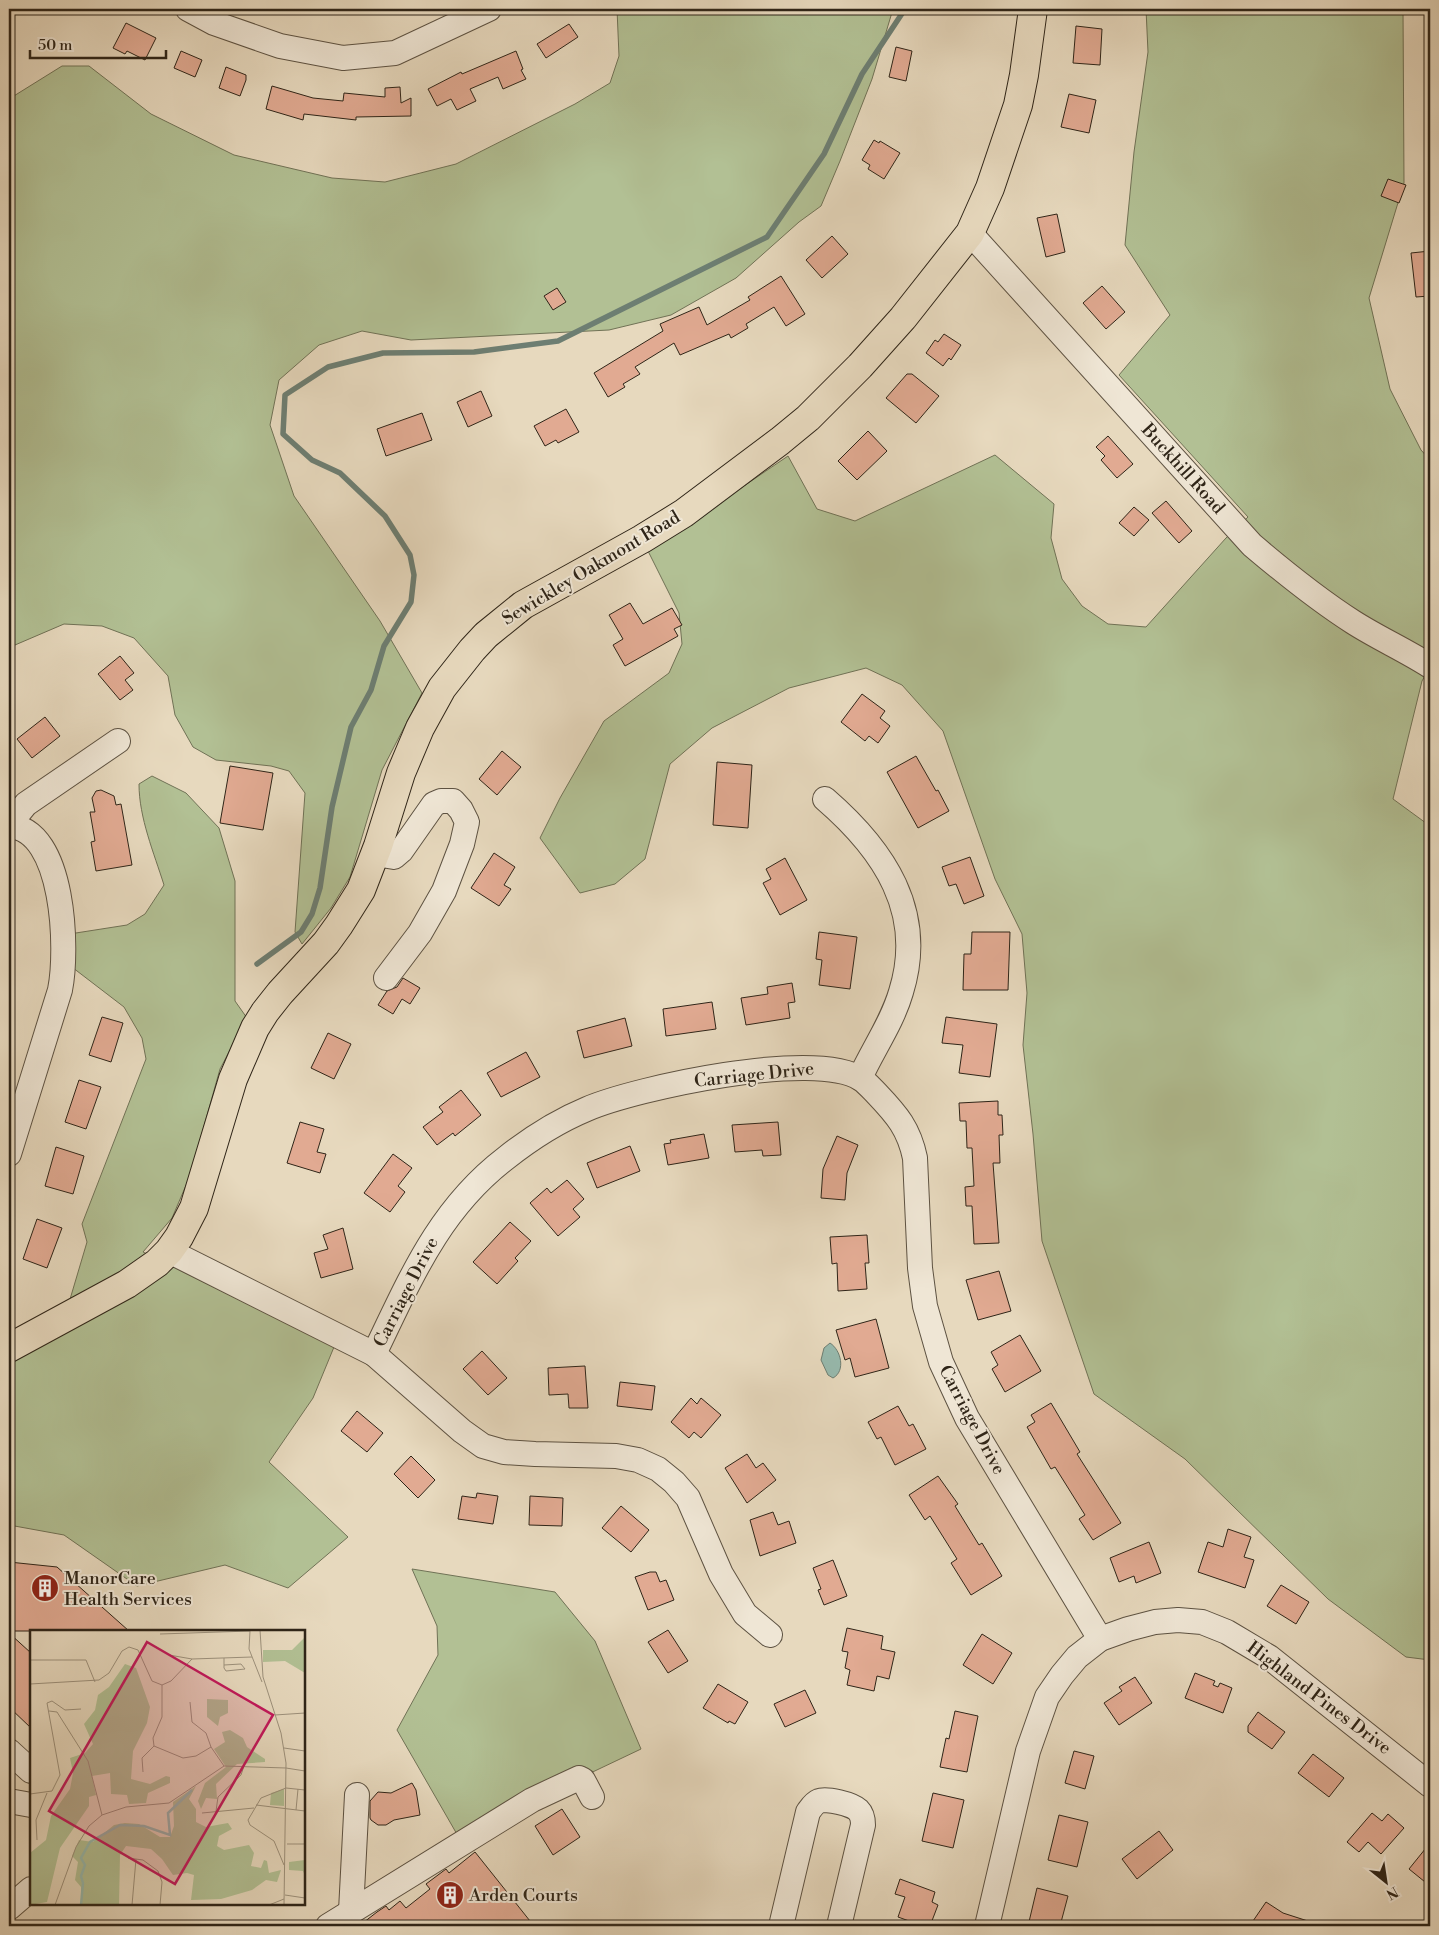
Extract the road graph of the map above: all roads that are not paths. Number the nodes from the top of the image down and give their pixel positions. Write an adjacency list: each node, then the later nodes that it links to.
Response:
1 (188, 9): 4 (street)
2 (489, 9): 4 (street)
3 (1033, 9): 5 (main road, Sewickley Oakmont Road)
4 (453, 16)
5 (970, 233): 6 (street, Buckhill Road); 10 (main road, Sewickley Oakmont Road)
6 (1430, 666)
7 (118, 741): 9 (street)
8 (825, 799): 12 (street)
9 (10, 826): 13 (street)
10 (375, 854): 11 (street); 14 (main road, Sewickley Oakmont Road)
11 (386, 978)
12 (860, 1078): 16 (street, Carriage Drive); 18 (street, Carriage Drive)
13 (9, 1154)
14 (169, 1251): 15 (main road, Sewickley Oakmont Road); 16 (street, Carriage Drive)
15 (9, 1348)
16 (374, 1354): 17 (street)
17 (770, 1635)
18 (1100, 1639): 21 (street, Highland Pines Drive); 32 (street, Highland Pines Drive)
19 (9, 1751): 20 (street)
20 (30, 1770)
21 (1430, 1785)
22 (356, 1796): 28 (street)
23 (592, 1797): 28 (street)
24 (9, 1801): 25 (street)
25 (30, 1805)
26 (30, 1890): 27 (street)
27 (9, 1908)
28 (350, 1911): 29 (street)
29 (328, 1926)
30 (781, 1926): 31 (street)
31 (839, 1926)
32 (987, 1926)

